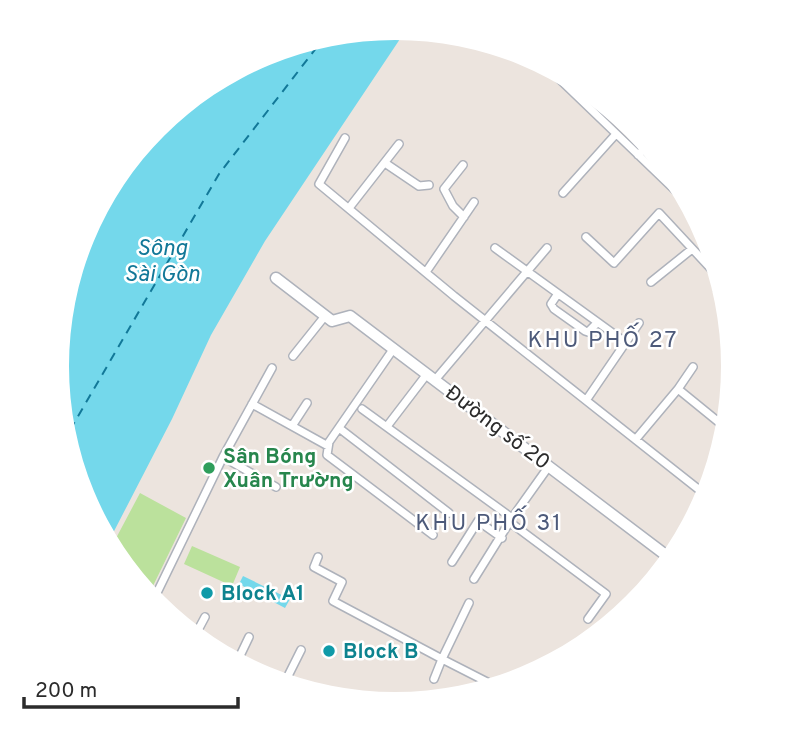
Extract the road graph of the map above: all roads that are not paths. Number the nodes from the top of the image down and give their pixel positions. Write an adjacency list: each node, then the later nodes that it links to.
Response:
1 (577, 96): 2 (street)
2 (617, 134): 6 (street); 11 (street)
3 (345, 138): 13 (street)
4 (399, 144): 7 (street)
5 (641, 152): 6 (street)
6 (638, 155): 9 (street)
7 (384, 163): 10 (street); 13 (street)
8 (463, 165): 14 (street)
9 (657, 173)
10 (429, 185)
11 (563, 193)
12 (474, 202): 14 (street)
13 (349, 208): 20 (street)
14 (464, 217): 20 (street)
15 (586, 237): 18 (street)
16 (495, 248): 21 (street)
17 (547, 248): 21 (street)
18 (692, 249): 19 (street); 23 (street)
19 (703, 260)
20 (426, 272): 26 (street)
21 (525, 272): 24 (street); 26 (street)
22 (276, 278): 25 (street, Đường số 20)
23 (651, 282)
24 (557, 295): 27 (street); 27 (street)
25 (325, 316): 30 (street, Đường số 20); 31 (street)
26 (485, 321): 34 (street); 36 (street)
27 (597, 323): 29 (street)
28 (639, 323): 29 (street)
29 (625, 342): 36 (street)
30 (394, 348): 34 (street, Đường số 20); 43 (street)
31 (293, 356)
32 (693, 367): 35 (street)
33 (272, 368): 38 (street)
34 (431, 377): 41 (street); 47 (street, Đường số 20)
35 (678, 389): 40 (street); 44 (street)
36 (587, 399): 44 (street)
37 (307, 402): 42 (street)
38 (252, 404): 42 (street); 46 (street)
39 (362, 409): 41 (street)
40 (716, 420)
41 (388, 425): 51 (street)
42 (292, 426): 45 (street)
43 (339, 428): 45 (street); 50 (street)
44 (636, 439): 49 (street)
45 (328, 446): 52 (street)
46 (223, 457): 48 (street); 58 (street)
47 (549, 466): 51 (street); 54 (street, Đường số 20)
48 (276, 487)
49 (697, 488)
50 (449, 513)
51 (511, 521): 53 (street); 61 (street)
52 (433, 535)
53 (502, 538): 56 (street); 57 (street)
54 (662, 552)
55 (318, 557): 66 (street)
56 (452, 562)
57 (474, 579)
58 (159, 590)
59 (469, 603): 66 (street)
60 (205, 617): 62 (street)
61 (588, 619)
62 (200, 626)
63 (249, 638): 65 (street)
64 (301, 650): 67 (street)
65 (242, 653)
66 (442, 659): 68 (street); 69 (street)
67 (289, 674)
68 (434, 679)
69 (483, 680)

